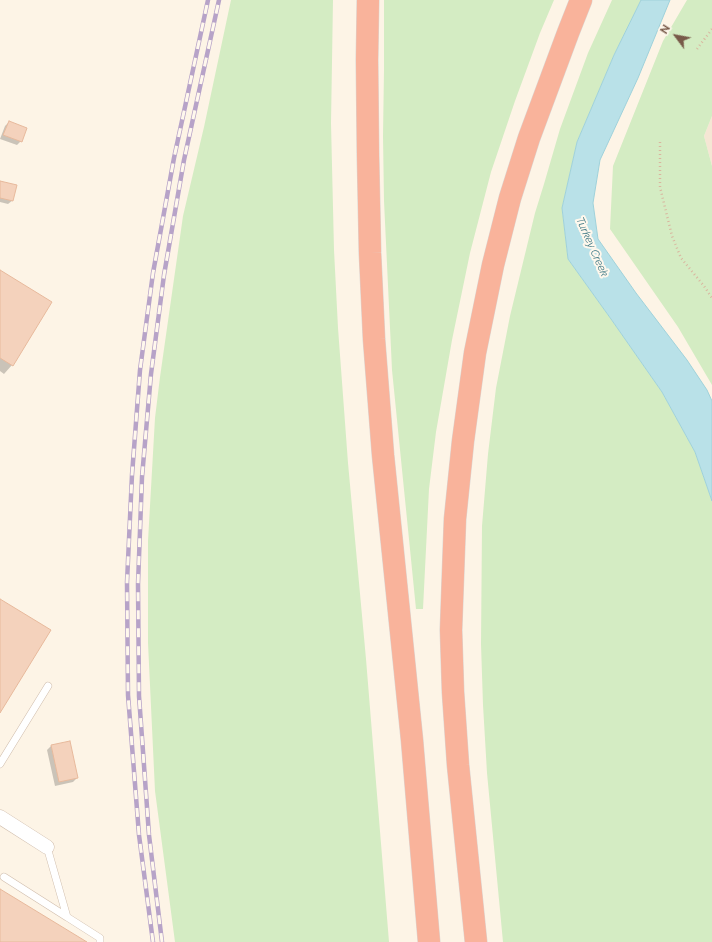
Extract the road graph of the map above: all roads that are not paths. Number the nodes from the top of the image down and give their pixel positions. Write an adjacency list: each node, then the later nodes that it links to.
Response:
1 (368, 0): 11 (highway)
2 (576, 0): 4 (highway)
3 (581, 0): 4 (highway)
4 (568, 33): 13 (highway)
5 (48, 686): 6 (lane)
6 (0, 764)
7 (0, 817): 8 (street)
8 (47, 846): 10 (lane)
9 (4, 877): 10 (lane)
10 (67, 917): 12 (lane)
11 (427, 937)
12 (100, 942)
13 (476, 942)

